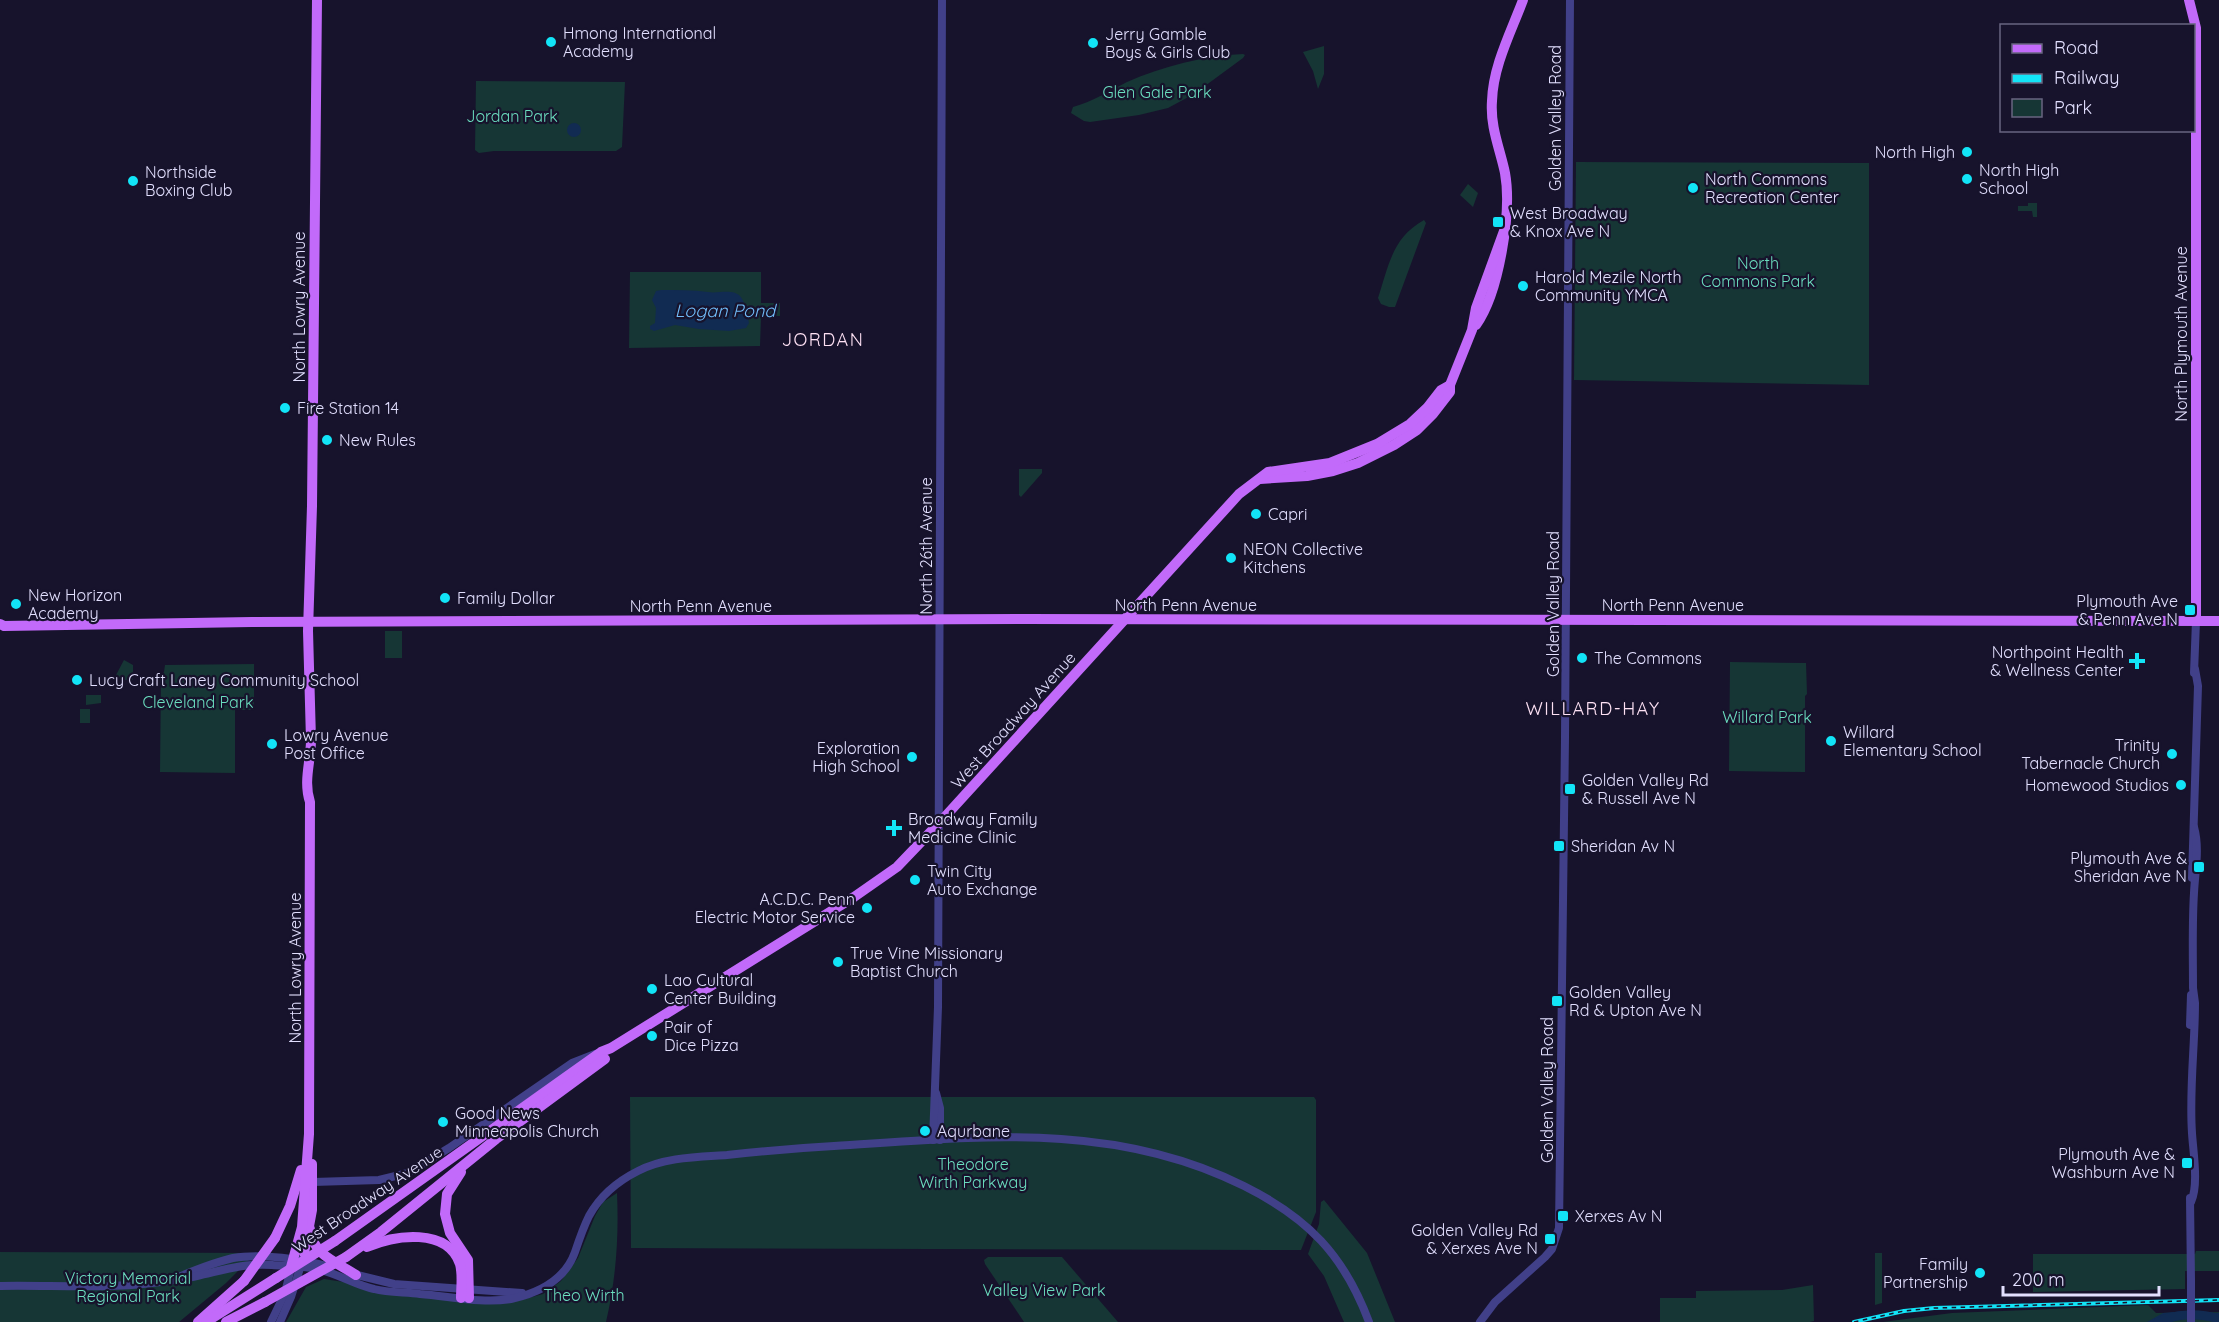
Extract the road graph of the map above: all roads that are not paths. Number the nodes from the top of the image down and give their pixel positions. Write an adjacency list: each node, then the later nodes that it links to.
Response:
1 (317, 0): 9 (main road, North Lowry Avenue)
2 (942, 0): 6 (street, North 26th Avenue)
3 (1523, 0): 7 (main road, West Broadway Avenue)
4 (1570, 0): 8 (street, Golden Valley Road)
5 (2189, 0): 10 (main road, North Plymouth Avenue)
6 (939, 620): 7 (main road, North Penn Avenue); 9 (main road, North Penn Avenue); 13 (street, North 26th Avenue)
7 (1124, 620): 8 (main road, North Penn Avenue); 13 (main road, West Broadway Avenue)
8 (1566, 620): 10 (main road, North Penn Avenue); 32 (street, Golden Valley Road)
9 (309, 621): 12 (main road, North Penn Avenue); 15 (main road, North Lowry Avenue)
10 (2196, 621): 11 (main road, North Penn Avenue); 33 (street, North Plymouth Avenue, bridge)
11 (2219, 621)
12 (0, 623)
13 (937, 825): 14 (main road, West Broadway Avenue); 16 (street, North 26th Avenue)
14 (606, 1050): 17 (main road, West Broadway Avenue); 18 (street, West Broadway Avenue); 27 (main road, West Broadway Avenue, bridge)
15 (309, 1134): 18 (main road, North Lowry Avenue); 19 (main road, North Lowry Avenue); 26 (main road, bridge)
16 (937, 1140): 25 (street); 31 (street)
17 (471, 1158): 21 (main road, West Broadway Avenue); 25 (main road)
18 (313, 1182): 19 (street); 20 (main road, North Lowry Avenue)
19 (305, 1192): 22 (main road, North Lowry Avenue)
20 (310, 1227): 22 (main road, North Lowry Avenue); 23 (main road)
21 (349, 1255): 25 (main road); 28 (main road, West Broadway Avenue, bridge)
22 (297, 1264): 23 (street); 24 (street); 25 (street); 29 (street); 30 (street)
23 (356, 1275): 25 (street)
24 (0, 1286)
25 (465, 1293)
26 (198, 1322)
27 (206, 1322)
28 (226, 1322)
29 (271, 1322)
30 (280, 1322)
31 (1369, 1322)
32 (1480, 1322)
33 (2191, 1322)

